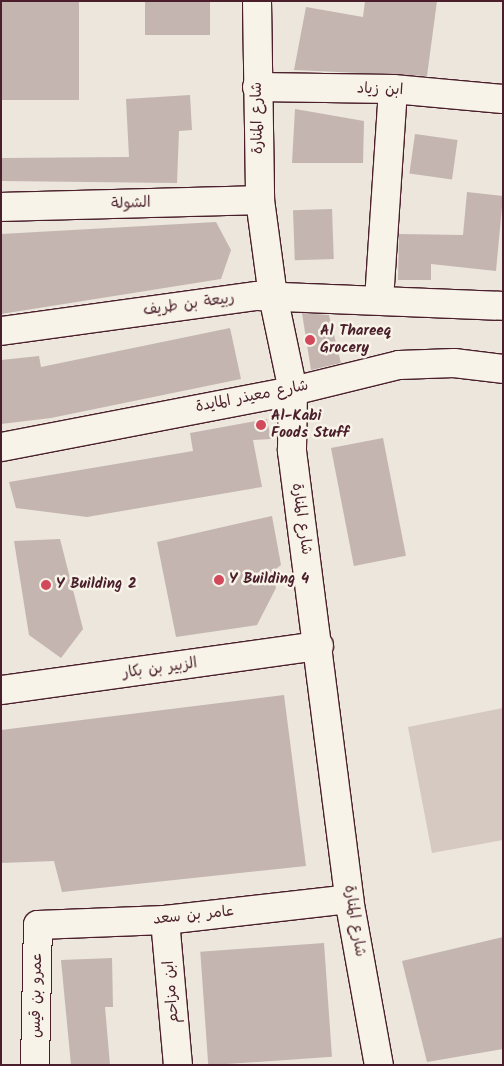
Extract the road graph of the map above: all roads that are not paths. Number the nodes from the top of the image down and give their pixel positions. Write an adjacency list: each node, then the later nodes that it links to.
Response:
1 (257, 1): 2 (street, شارع المنارة)
2 (257, 87): 3 (street, ابن زياد); 5 (street, شارع المنارة)
3 (394, 89): 4 (street, ابن زياد); 8 (street)
4 (503, 99)
5 (260, 200): 6 (street, الشولة); 7 (street, شارع المنارة)
6 (1, 208)
7 (274, 296): 8 (street, ربيعة بن طريف); 10 (street, ربيعة بن طريف); 12 (street, شارع المنارة)
8 (379, 300): 9 (street, ربيعة بن طريف)
9 (503, 306)
10 (1, 331)
11 (503, 369): 12 (street, شارع معيذر المايدة)
12 (293, 391): 13 (street, شارع معيذر المايدة); 14 (street, شارع المنارة)
13 (1, 447)
14 (319, 646): 15 (street, الزبير بن بكار); 16 (street, شارع المنارة)
15 (2, 682)
16 (349, 899): 17 (street, عامر بن سعد); 21 (street, شارع المنارة)
17 (165, 920): 18 (street, عامر بن سعد); 20 (street, ابن مزاحم)
18 (38, 925): 19 (street, عمرو بن قيس)
19 (35, 1065)
20 (178, 1065)
21 (379, 1065)

